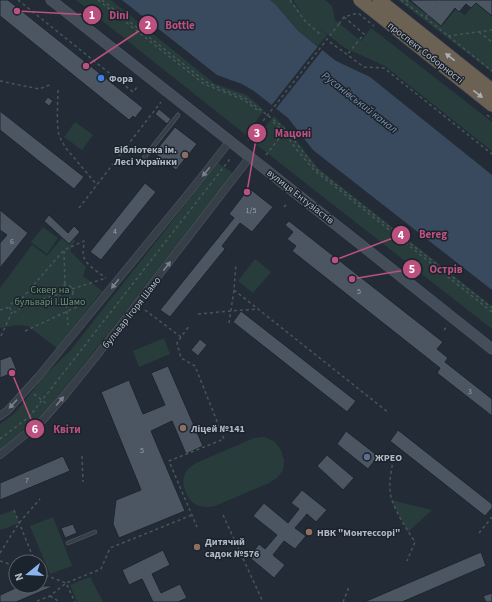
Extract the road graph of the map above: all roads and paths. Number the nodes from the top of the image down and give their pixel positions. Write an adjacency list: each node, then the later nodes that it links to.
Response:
1 (18, 0): 25 (path)
2 (51, 0): 36 (street, вулиця Ентузіастів)
3 (98, 0): 30 (path)
4 (102, 0): 57 (path)
5 (290, 0): 17 (path)
6 (360, 0): 29 (highway, проспект Соборності, one-way to 29)
7 (379, 0): 27 (highway, проспект Соборності, one-way to 7)
8 (401, 0): 11 (path)
9 (406, 0): 11 (path)
10 (440, 0): 13 (path)
11 (407, 5): 13 (path)
12 (344, 18): 14 (path); 21 (path); 35 (path, bridge)
13 (425, 18): 18 (path)
14 (376, 28)
15 (492, 30): 16 (path)
16 (479, 32): 18 (path); 20 (path)
17 (321, 35)
18 (448, 36): 22 (path)
19 (330, 42): 21 (path)
20 (492, 42)
21 (347, 55): 37 (path)
22 (492, 71)
23 (0, 81): 24 (path)
24 (52, 84)
25 (138, 86)
26 (58, 90): 42 (path)
27 (492, 90)
28 (161, 102): 42 (path)
29 (489, 109): 32 (path)
30 (260, 112)
31 (178, 115): 40 (lane)
32 (492, 119)
33 (273, 122): 34 (path)
34 (284, 132): 38 (path); 64 (path)
35 (248, 140)
36 (230, 141): 39 (street, вулиця Ентузіастів); 73 (street, one-way to 73)
37 (492, 154)
38 (266, 155)
39 (250, 157): 72 (street, вулиця Ентузіастів); 75 (street, бульвар Ігоря Шамо, one-way to 39)
40 (144, 158)
41 (230, 159): 74 (path)
42 (97, 185): 44 (path)
43 (286, 204): 45 (path)
44 (79, 208)
45 (284, 208)
46 (64, 250): 48 (path); 49 (path); 53 (path)
47 (236, 264): 50 (path)
48 (65, 285): 49 (path); 51 (path)
49 (72, 289): 52 (path)
50 (234, 290): 58 (path); 61 (path)
51 (59, 294): 52 (path); 55 (path)
52 (66, 298): 63 (path)
53 (18, 303): 55 (path); 56 (path)
54 (85, 304): 63 (path)
55 (20, 306): 62 (path)
56 (10, 307): 59 (path); 62 (path)
57 (492, 308)
58 (258, 309): 61 (path); 76 (path)
59 (0, 310)
60 (145, 310): 71 (path)
61 (231, 311): 65 (path); 66 (path)
62 (12, 312): 70 (path)
63 (67, 312): 67 (path); 69 (path)
64 (492, 312)
65 (198, 314)
66 (228, 323)
67 (68, 325)
68 (189, 326): 71 (path)
69 (25, 331)
70 (1, 336)
71 (180, 337): 85 (path)
72 (492, 350)
73 (27, 389): 74 (path); 77 (street, one-way to 77)
74 (42, 400): 75 (path); 78 (path)
75 (53, 408): 79 (street, бульвар Ігоря Шамо)
76 (389, 413)
77 (0, 416)
78 (0, 439)
79 (0, 455)
80 (82, 456): 82 (path)
81 (393, 459): 95 (path)
82 (83, 482)
83 (40, 499): 88 (path)
84 (14, 510): 88 (path)
85 (192, 515): 89 (path); 97 (path)
86 (223, 515): 103 (path)
87 (492, 517): 91 (path)
88 (19, 523): 93 (path); 94 (path)
89 (197, 527)
90 (95, 532): 92 (lane)
91 (479, 533)
92 (68, 543)
93 (0, 553)
94 (32, 554)
95 (407, 561)
96 (48, 577): 97 (path)
97 (66, 583): 99 (path); 102 (path)
98 (349, 587): 104 (path)
99 (50, 596): 100 (path); 101 (path)
100 (38, 601)
101 (60, 602)
102 (75, 602)
103 (263, 602)
104 (343, 602)

